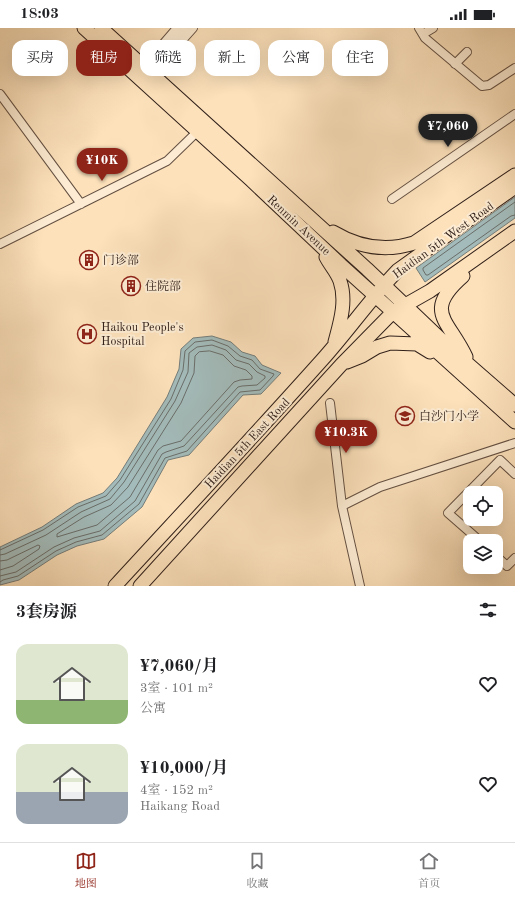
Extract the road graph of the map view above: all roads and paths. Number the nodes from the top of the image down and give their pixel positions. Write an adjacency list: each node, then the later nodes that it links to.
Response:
1 (84, 28): 18 (main road, Renmin Avenue)
2 (101, 28): 12 (main road, Renmin Avenue)
3 (177, 28): 7 (street)
4 (184, 28): 8 (street)
5 (193, 28): 9 (street)
6 (424, 30): 11 (street)
7 (170, 40)
8 (174, 40)
9 (178, 40)
10 (467, 52): 11 (street)
11 (457, 62): 13 (street); 14 (street)
12 (140, 63)
13 (515, 65)
14 (515, 68)
15 (154, 76): 18 (main road, Renmin Avenue)
16 (0, 94): 22 (street)
17 (515, 114): 21 (street)
18 (201, 127): 22 (street); 23 (main road, Renmin Avenue); 26 (main road, Renmin Avenue)
19 (515, 175): 23 (main road)
20 (515, 187): 28 (main road, Haidian 5th West Road)
21 (392, 199)
22 (81, 204): 27 (street)
23 (316, 223): 28 (main road, Renmin Avenue)
24 (515, 231): 30 (main road)
25 (515, 238): 34 (main road)
26 (317, 243): 29 (main road, Renmin Avenue); 32 (main road)
27 (0, 244)
28 (384, 285): 29 (main road, Haidian 5th West Road); 30 (main road, Renmin Avenue)
29 (375, 296): 31 (main road, Renmin Avenue); 32 (main road, Haidian 5th East Road)
30 (405, 306): 31 (main road); 34 (main road, Renmin Avenue)
31 (393, 312): 33 (main road, Haidian 5th East Road); 35 (main road, Renmin Avenue)
32 (333, 348): 45 (main road, Haidian 5th East Road)
33 (341, 365): 35 (main road); 46 (main road, Haidian 5th East Road)
34 (471, 366): 37 (main road, Renmin Avenue)
35 (454, 367): 38 (main road, Renmin Avenue)
36 (330, 403): 41 (street)
37 (515, 405)
38 (515, 422)
39 (515, 443): 41 (street)
40 (515, 474): 42 (street)
41 (342, 506): 47 (street)
42 (472, 534)
43 (515, 558): 44 (street)
44 (503, 562)
45 (115, 586)
46 (140, 586)
47 (360, 586)

